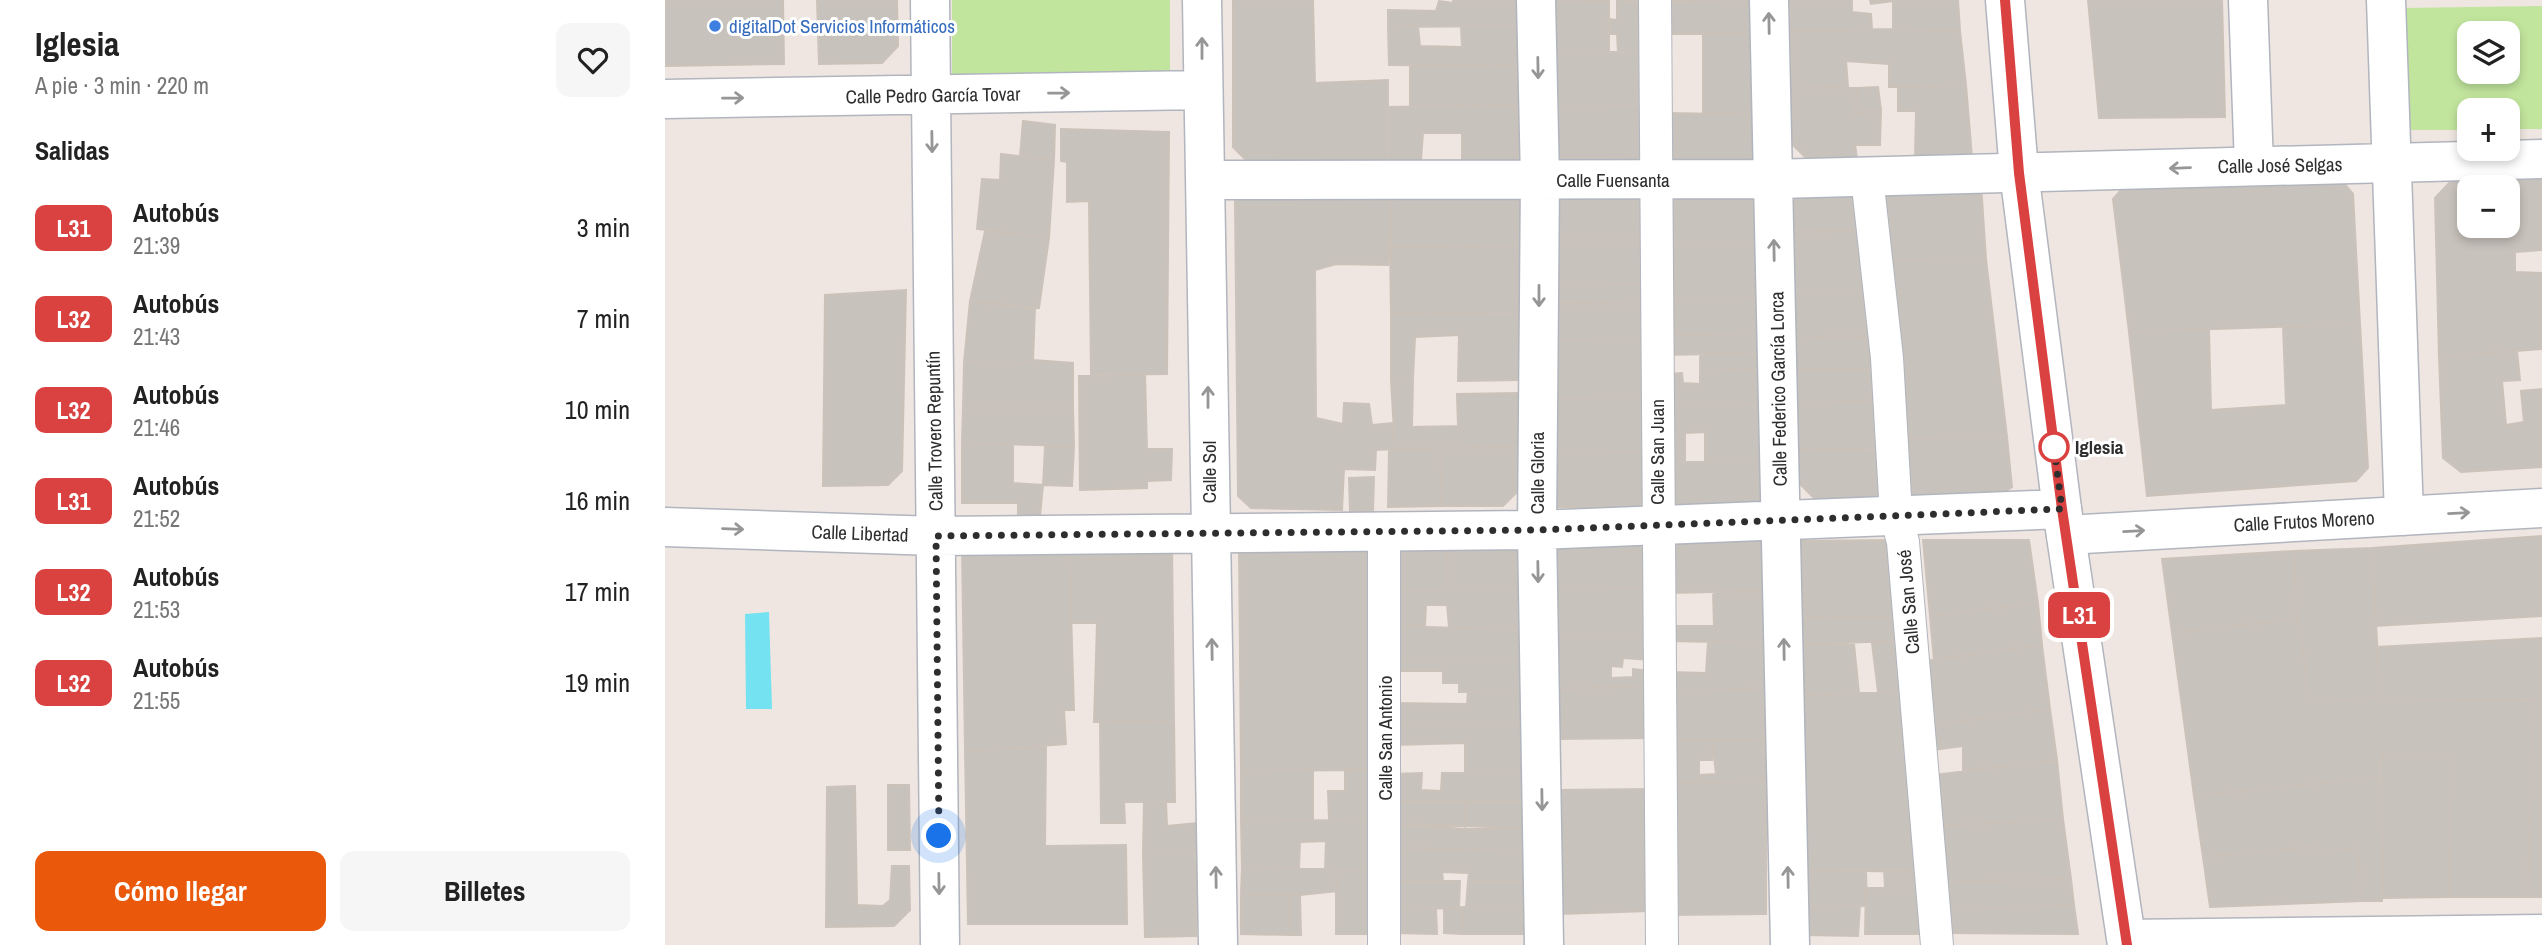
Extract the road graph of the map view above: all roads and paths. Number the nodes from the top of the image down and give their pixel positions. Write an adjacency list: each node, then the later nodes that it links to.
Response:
1 (930, 0): 10 (street, Calle Trovero Repuntín)
2 (1202, 0): 9 (street, Calle Sol, one-way to 2)
3 (1537, 0): 19 (street, Calle Gloria, one-way to 19)
4 (1655, 0): 20 (street, Calle San Juan)
5 (1769, 0): 17 (street, Calle Federico García Lorca, one-way to 5)
6 (2005, 0): 15 (street)
7 (2248, 0): 14 (street)
8 (2386, 0): 13 (street)
9 (1201, 90): 10 (street, Calle Pedro García Tovar, one-way to 9); 18 (street, Calle Sol)
10 (931, 95): 11 (street, Calle Pedro García Tovar, one-way to 10); 31 (street, Calle Trovero Repuntín, one-way to 31)
11 (665, 99)
12 (2542, 159): 13 (street, Calle José Selgas)
13 (2394, 163): 14 (street, Calle José Selgas); 23 (street)
14 (2254, 166): 15 (street, Calle José Selgas, one-way to 15)
15 (2019, 173): 16 (street, Calle Fuensanta); 25 (street)
16 (1867, 177): 17 (street, Calle Fuensanta); 22 (street, Calle San José)
17 (1773, 179): 20 (street, Calle Fuensanta); 24 (street, Calle Federico García Lorca, one-way to 17)
18 (1207, 180): 19 (street, Calle Fuensanta); 30 (street, Calle Sol, one-way to 18)
19 (1540, 180): 20 (street, Calle Fuensanta); 28 (street, Calle Gloria, one-way to 28)
20 (1655, 180): 26 (street, Calle San Juan)
21 (2542, 508): 23 (street, Calle Frutos Moreno, one-way to 21)
22 (1896, 515): 24 (street, Calle Libertad); 25 (street, Calle Libertad); 41 (street, Calle San José)
23 (2404, 516): 25 (street, Calle Frutos Moreno, one-way to 23)
24 (1781, 520): 26 (street, Calle Libertad); 40 (street, Calle Federico García Lorca, one-way to 24)
25 (2064, 522): 34 (street)
26 (1658, 525): 28 (street, Calle Libertad); 39 (street, Calle San Juan)
27 (665, 527): 31 (street, Calle Libertad, one-way to 31)
28 (1537, 530): 29 (street, Calle Libertad); 38 (street, Calle Gloria, one-way to 38)
29 (1384, 531): 30 (street, Calle Libertad); 37 (street, Calle San Antonio)
30 (1209, 533): 31 (street, Calle Libertad); 36 (street, Calle Sol, one-way to 30)
31 (936, 536): 35 (street, Calle Trovero Repuntín, one-way to 35)
32 (2542, 934): 33 (street)
33 (2460, 940): 34 (street)
34 (2127, 942)
35 (940, 945)
36 (1218, 945)
37 (1384, 945)
38 (1544, 945)
39 (1662, 945)
40 (1790, 945)
41 (1937, 945)

